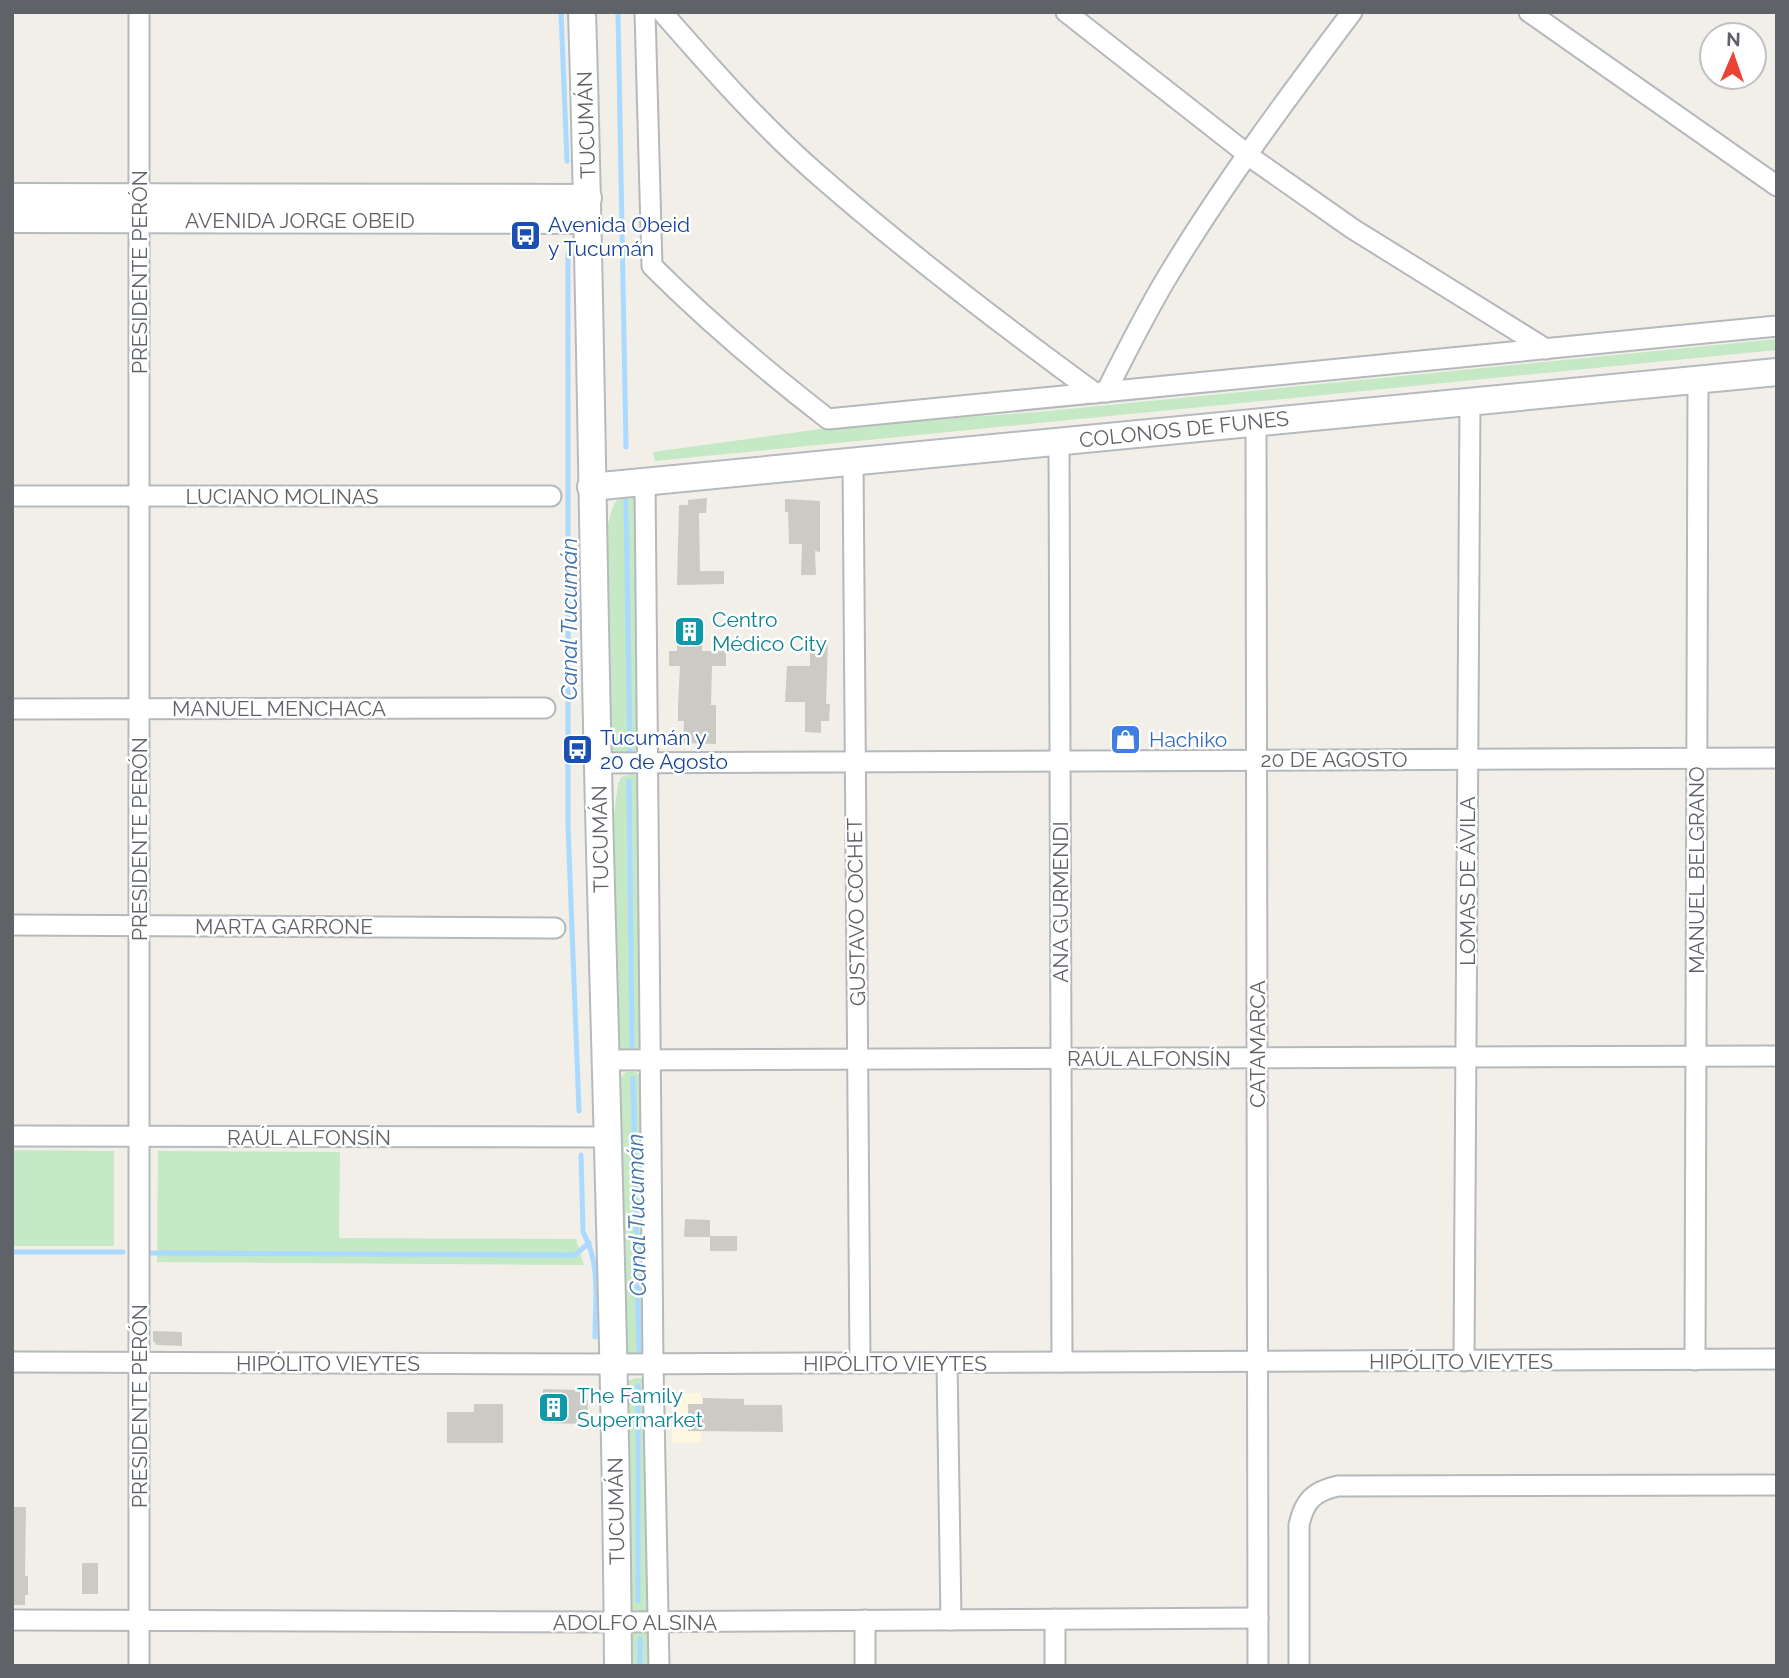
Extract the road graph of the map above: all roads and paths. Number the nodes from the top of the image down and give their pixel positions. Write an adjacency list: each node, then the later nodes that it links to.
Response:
1 (139, 12): 11 (street, PRESIDENTE PERÓN)
2 (582, 12): 12 (main road, TUCUMÁN)
3 (645, 12): 18 (street)
4 (662, 12): 18 (street)
5 (1066, 12): 8 (street)
6 (1352, 12): 8 (street)
7 (1529, 12): 9 (street)
8 (1247, 155): 15 (street); 18 (street)
9 (1777, 186)
10 (12, 197): 11 (main road, AVENIDA JORGE OBEID)
11 (139, 208): 12 (main road, AVENIDA JORGE OBEID); 13 (main road, AVENIDA JORGE OBEID); 26 (street, PRESIDENTE PERÓN)
12 (588, 209): 24 (main road, TUCUMÁN)
13 (12, 219)
14 (1777, 326): 15 (street)
15 (1546, 349): 18 (street)
16 (1777, 372): 17 (main road, COLONOS DE FUNES)
17 (1698, 379): 19 (main road, COLONOS DE FUNES); 31 (street, MANUEL BELGRANO)
18 (1100, 392)
19 (1470, 401): 20 (main road, COLONOS DE FUNES); 33 (street, LOMAS DE ÁVILA)
20 (1256, 422): 21 (main road, COLONOS DE FUNES); 34 (street, CATAMARCA)
21 (1059, 441): 22 (main road, COLONOS DE FUNES); 35 (street, ANA GURMENDI)
22 (852, 461): 23 (main road, COLONOS DE FUNES); 36 (street, GUSTAVO COCHET)
23 (645, 481): 24 (main road, COLONOS DE FUNES); 38 (street, TUCUMÁN)
24 (591, 487): 37 (main road, TUCUMÁN)
25 (12, 496): 26 (street, LUCIANO MOLINAS)
26 (139, 496): 27 (street, LUCIANO MOLINAS); 30 (street, PRESIDENTE PERÓN)
27 (551, 496)
28 (545, 708): 30 (street, MANUEL MENCHACA)
29 (12, 709): 30 (street, MANUEL MENCHACA)
30 (139, 709): 40 (street, PRESIDENTE PERÓN)
31 (1696, 758): 32 (street, 20 DE AGOSTO); 33 (street, 20 DE AGOSTO); 42 (street, MANUEL BELGRANO)
32 (1777, 758)
33 (1467, 759): 34 (street, 20 DE AGOSTO); 45 (street, LOMAS DE ÁVILA)
34 (1256, 760): 35 (street, 20 DE AGOSTO); 44 (street, CATAMARCA)
35 (1060, 761): 36 (street, 20 DE AGOSTO); 46 (street, ANA GURMENDI)
36 (855, 762): 38 (street, 20 DE AGOSTO); 47 (street, GUSTAVO COCHET)
37 (598, 763): 38 (street, 20 DE AGOSTO); 48 (main road, TUCUMÁN)
38 (648, 763): 49 (street, TUCUMÁN)
39 (12, 925): 40 (street, MARTA GARRONE)
40 (138, 925): 41 (street, MARTA GARRONE); 51 (street, PRESIDENTE PERÓN)
41 (555, 928)
42 (1696, 1056): 43 (street, RAÚL ALFONSÍN); 45 (street, RAÚL ALFONSÍN); 53 (street, MANUEL BELGRANO)
43 (1777, 1056)
44 (1256, 1057): 45 (street, RAÚL ALFONSÍN); 46 (street, RAÚL ALFONSÍN); 55 (street, CATAMARCA)
45 (1466, 1057): 56 (street, LOMAS DE ÁVILA)
46 (1061, 1058): 47 (street, RAÚL ALFONSÍN); 59 (street, ANA GURMENDI)
47 (858, 1059): 49 (street, RAÚL ALFONSÍN); 60 (street, GUSTAVO COCHET)
48 (605, 1060): 49 (street, RAÚL ALFONSÍN); 52 (main road, TUCUMÁN)
49 (650, 1060): 63 (street, TUCUMÁN)
50 (12, 1136): 51 (street, RAÚL ALFONSÍN)
51 (139, 1136): 52 (street, RAÚL ALFONSÍN); 58 (street, PRESIDENTE PERÓN)
52 (607, 1137): 62 (main road, TUCUMÁN)
53 (1695, 1360): 54 (street, HIPÓLITO VIEYTES); 56 (street, HIPÓLITO VIEYTES)
54 (1777, 1360)
55 (1257, 1361): 56 (street, HIPÓLITO VIEYTES); 59 (street, HIPÓLITO VIEYTES); 65 (street, CATAMARCA)
56 (1464, 1361)
57 (12, 1362): 58 (street, HIPÓLITO VIEYTES)
58 (139, 1362): 62 (street, HIPÓLITO VIEYTES); 68 (street, PRESIDENTE PERÓN)
59 (1062, 1362): 61 (street, HIPÓLITO VIEYTES)
60 (860, 1363): 61 (street, HIPÓLITO VIEYTES); 63 (street, HIPÓLITO VIEYTES)
61 (947, 1363): 70 (street)
62 (614, 1364): 63 (street, HIPÓLITO VIEYTES); 71 (main road, TUCUMÁN)
63 (653, 1364): 72 (street, TUCUMÁN)
64 (1777, 1485): 79 (street)
65 (1258, 1618): 66 (street, ADOLFO ALSINA); 78 (street, CATAMARCA)
66 (1055, 1619): 70 (street, ADOLFO ALSINA); 77 (street)
67 (12, 1620): 68 (street, ADOLFO ALSINA)
68 (139, 1620): 71 (street, ADOLFO ALSINA); 73 (street, PRESIDENTE PERÓN)
69 (865, 1620): 70 (street, ADOLFO ALSINA); 72 (street, ADOLFO ALSINA); 76 (street)
70 (951, 1620)
71 (617, 1622): 72 (street, ADOLFO ALSINA); 74 (main road, TUCUMÁN)
72 (659, 1622): 75 (street, TUCUMÁN)
73 (139, 1666)
74 (618, 1666)
75 (659, 1666)
76 (865, 1666)
77 (1055, 1666)
78 (1258, 1666)
79 (1299, 1666)

